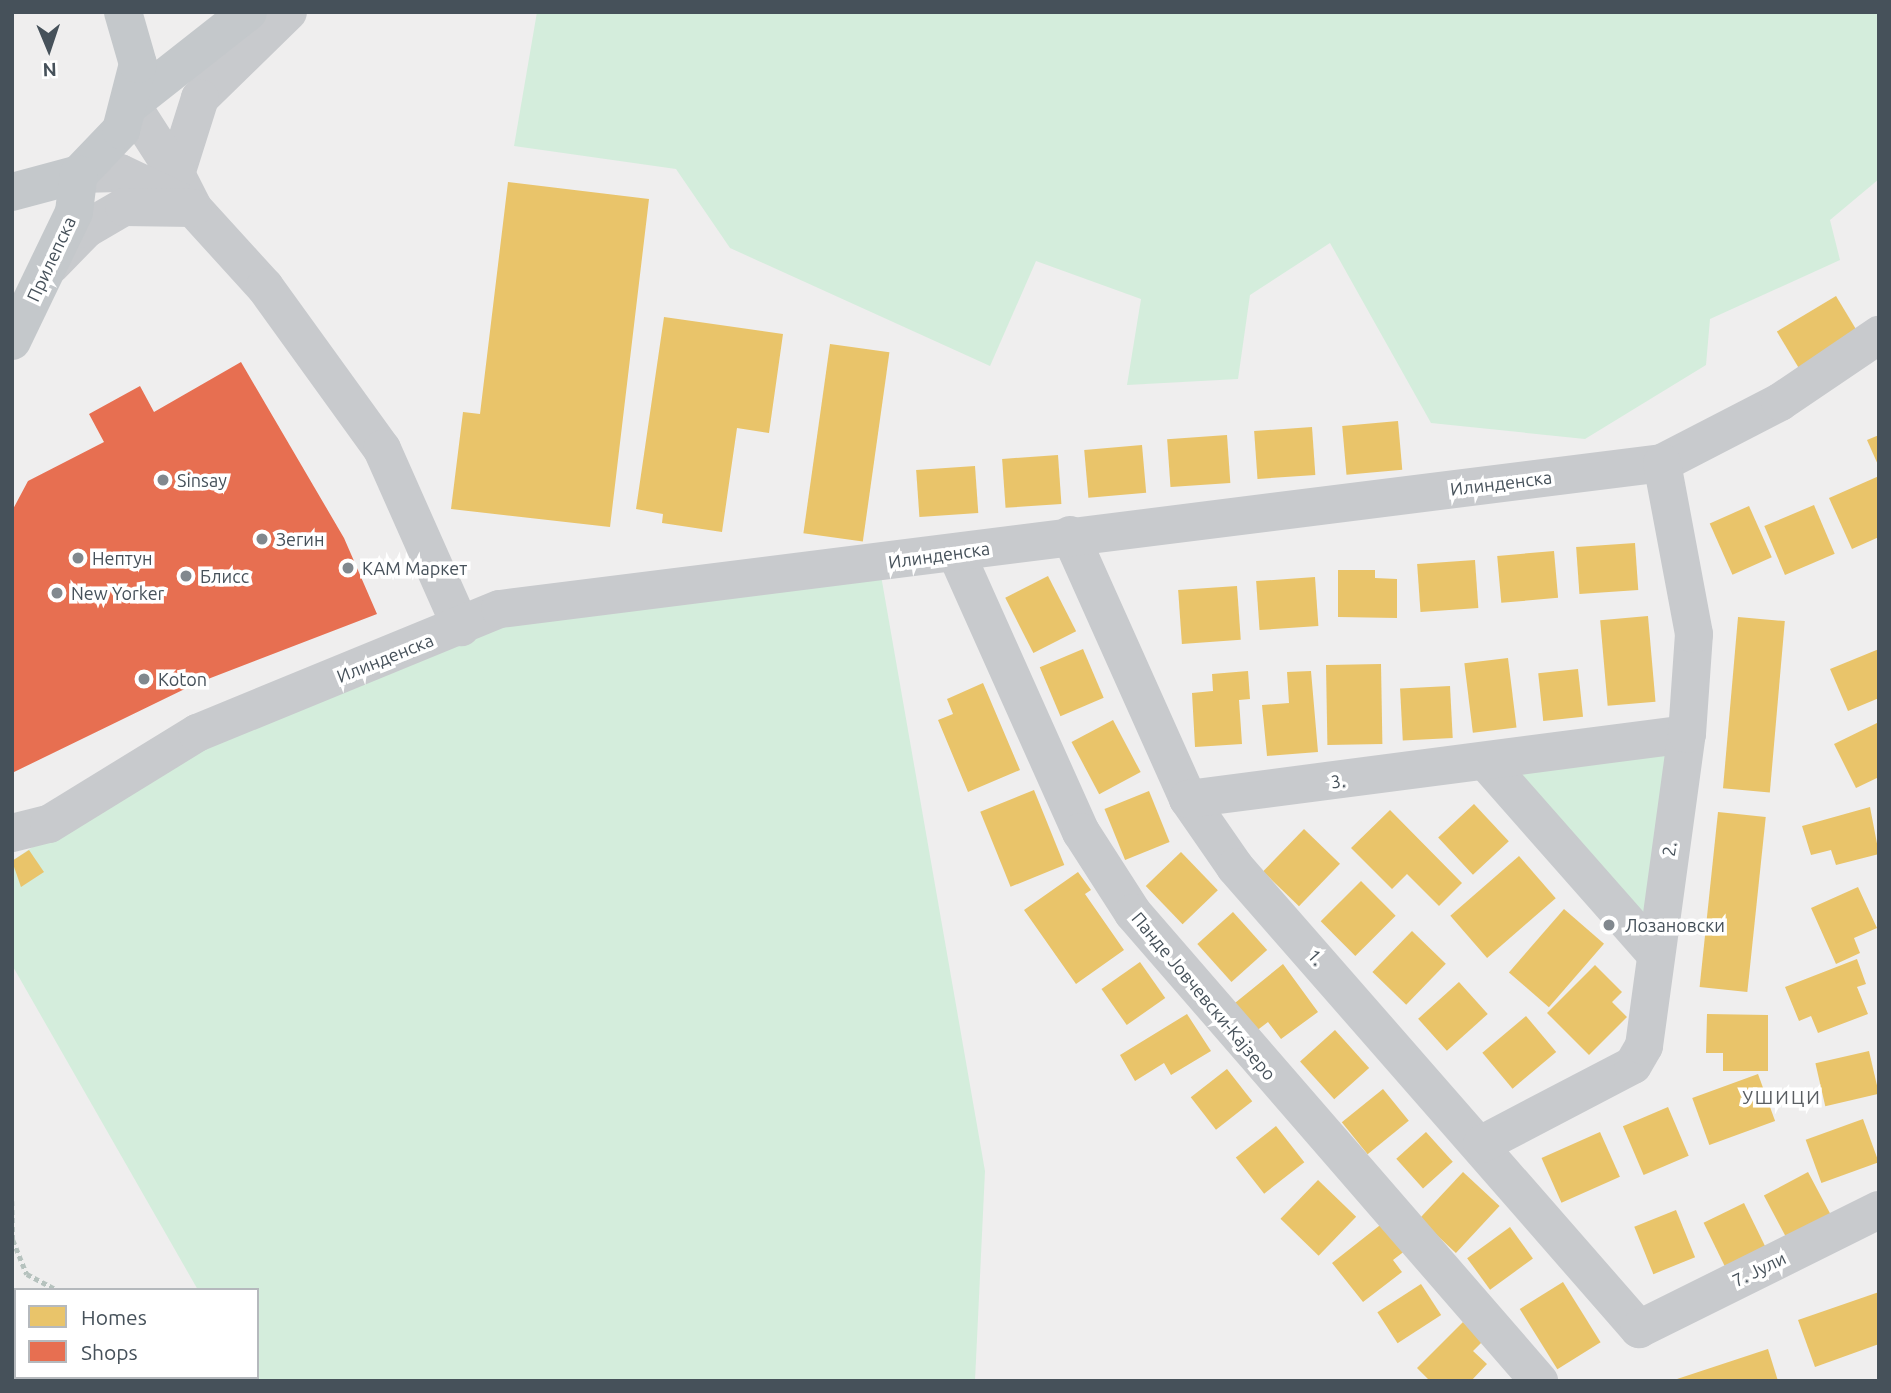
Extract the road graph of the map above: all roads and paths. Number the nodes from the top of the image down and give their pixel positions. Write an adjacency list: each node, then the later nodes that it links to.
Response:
1 (123, 12): 4 (main road)
2 (248, 12): 4 (main road)
3 (288, 12): 6 (street)
4 (131, 104): 5 (main road); 6 (street)
5 (79, 174): 7 (main road); 8 (street); 9 (main road, Прилепска)
6 (176, 174): 8 (street)
7 (12, 191)
8 (192, 208): 9 (street); 15 (street)
9 (47, 270): 11 (main road, Прилепска)
10 (1879, 335): 12 (street, Илинденска)
11 (12, 341)
12 (1662, 463): 13 (street, Илинденска); 16 (street, 2.)
13 (1070, 535): 14 (street, Илинденска); 18 (street, 1.)
14 (956, 553): 15 (street, Илинденска); 26 (street, Панде Јовчевски-Кајзеро)
15 (461, 627): 19 (street, Илинденска)
16 (1687, 734): 17 (street, 3.); 20 (street, 2.)
17 (1488, 764): 18 (street, 3.); 20 (street)
18 (1188, 799): 21 (street, 1.)
19 (12, 833)
20 (1653, 951): 21 (street, 2.)
21 (1482, 1144): 25 (street, 1.)
22 (12, 1201): 24 (path)
23 (1879, 1210): 25 (street, 7. Јули)
24 (53, 1288)
25 (1639, 1329)
26 (1539, 1381)

